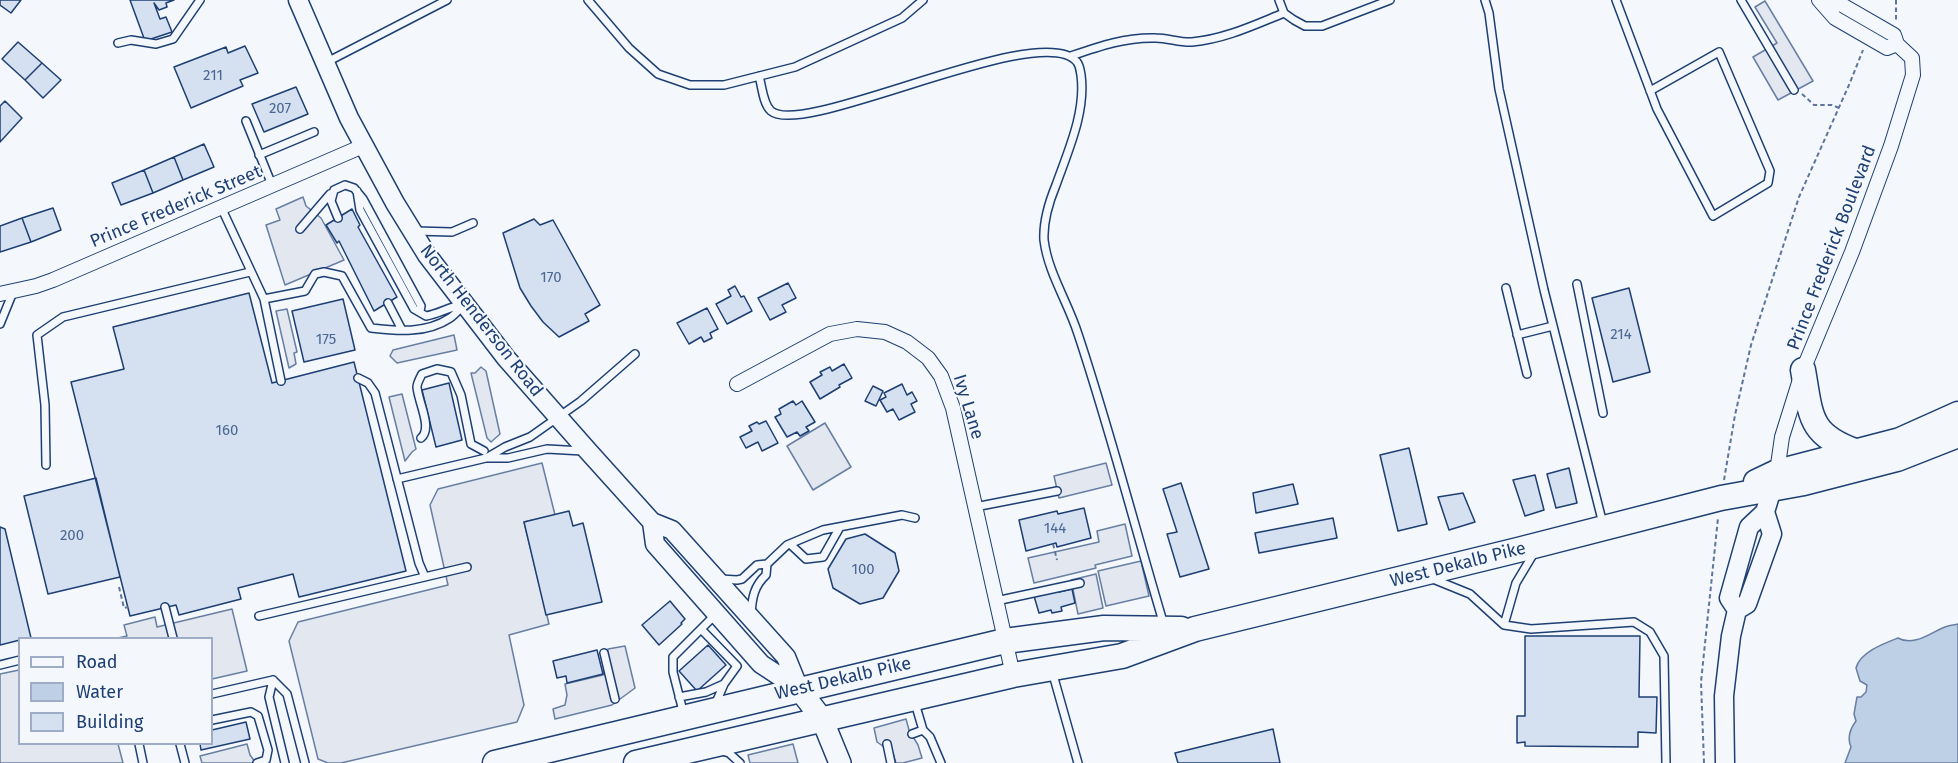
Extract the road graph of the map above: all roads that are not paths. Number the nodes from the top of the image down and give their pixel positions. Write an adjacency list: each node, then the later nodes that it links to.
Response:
1 (200, 0): 14 (lane)
2 (298, 0): 16 (main road, North Henderson Road)
3 (447, 0): 16 (lane)
4 (588, 0): 17 (lane)
5 (923, 0): 17 (lane)
6 (1279, 0): 12 (lane)
7 (1390, 0): 12 (lane)
8 (1485, 0): 39 (lane)
9 (1616, 0): 19 (lane)
10 (1741, 0): 18 (lane)
11 (1819, 0): 13 (street, Prince Frederick Boulevard); 13 (street, Prince Frederick Boulevard)
12 (1284, 13): 15 (lane)
13 (1894, 39): 43 (street, Prince Frederick Boulevard)
14 (118, 44)
15 (1071, 56): 17 (lane); 80 (lane)
16 (325, 63): 22 (main road, North Henderson Road)
17 (759, 76)
18 (1794, 90)
19 (1650, 91): 19 (lane)
20 (246, 121): 23 (lane)
21 (314, 132): 23 (lane)
22 (363, 146): 24 (street, Prince Frederick Street); 30 (main road, North Henderson Road)
23 (259, 155): 24 (lane)
24 (272, 185): 26 (street, Prince Frederick Street)
25 (334, 190): 27 (lane); 29 (lane); 37 (lane)
26 (221, 207): 31 (lane); 34 (street, Prince Frederick Street)
27 (338, 218)
28 (473, 223): 30 (lane)
29 (300, 229)
30 (412, 231): 37 (main road, North Henderson Road)
31 (250, 272): 35 (lane); 56 (lane)
32 (1576, 284): 48 (lane)
33 (1506, 288): 41 (lane)
34 (7, 293): 38 (lane)
35 (264, 299): 40 (lane); 46 (lane)
36 (388, 303): 40 (lane)
37 (464, 305): 40 (lane); 50 (main road, North Henderson Road)
38 (0, 324)
39 (1553, 326): 41 (lane); 64 (lane)
40 (402, 330)
41 (1517, 335): 44 (lane)
42 (635, 354): 50 (lane)
43 (1803, 370): 54 (highway); 58 (street, Prince Frederick Boulevard)
44 (1527, 374)
45 (358, 378): 57 (lane)
46 (281, 381)
47 (737, 384): 60 (street, Ivy Lane)
48 (1604, 413)
49 (1958, 414): 54 (highway, West Dekalb Pike)
50 (558, 417): 53 (main road, North Henderson Road); 55 (lane)
51 (1958, 435): 58 (highway, West Dekalb Pike)
52 (421, 438): 55 (lane)
53 (588, 451): 55 (lane); 62 (main road, North Henderson Road)
54 (1855, 452): 58 (highway, West Dekalb Pike)
55 (485, 455): 57 (lane)
56 (46, 465)
57 (398, 479): 70 (lane)
58 (1775, 480): 64 (highway, West Dekalb Pike); 117 (main road)
59 (1057, 491): 60 (lane)
60 (975, 507): 73 (street, Ivy Lane)
61 (915, 518): 63 (lane)
62 (652, 522): 71 (main road, North Henderson Road); 75 (main road, North Henderson Road)
63 (840, 526): 65 (lane); 65 (lane)
64 (1604, 528): 66 (highway, West Dekalb Pike)
65 (790, 544): 67 (lane)
66 (1538, 545): 69 (highway, West Dekalb Pike); 78 (lane)
67 (767, 564): 71 (lane); 77 (lane)
68 (467, 567): 70 (lane)
69 (1419, 574): 78 (lane); 80 (highway, West Dekalb Pike)
70 (425, 577): 76 (lane)
71 (715, 578): 77 (main road, North Henderson Road)
72 (1080, 583): 73 (lane)
73 (996, 601): 82 (street, Ivy Lane)
74 (165, 607): 81 (lane)
75 (717, 614): 79 (lane); 90 (main road, North Henderson Road)
76 (260, 616)
77 (750, 618): 90 (main road, North Henderson Road)
78 (1504, 625): 116 (lane)
79 (701, 629): 89 (lane); 94 (lane)
80 (1167, 634): 82 (highway, West Dekalb Pike); 86 (highway, West Dekalb Pike)
81 (172, 637)
82 (1005, 641): 87 (street, Ivy Lane); 90 (highway, West Dekalb Pike)
83 (604, 653): 93 (lane)
84 (18, 660): 85 (lane)
85 (0, 665)
86 (1051, 669): 87 (highway, West Dekalb Pike); 115 (lane)
87 (1013, 675): 92 (highway, West Dekalb Pike)
88 (273, 680): 91 (lane); 107 (lane); 108 (lane)
89 (724, 684): 94 (lane); 95 (lane)
90 (799, 689): 95 (highway, West Dekalb Pike); 96 (main road, North Henderson Road)
91 (213, 694)
92 (913, 698): 96 (highway, West Dekalb Pike); 98 (lane)
93 (615, 699)
94 (682, 707): 95 (highway, West Dekalb Pike); 109 (highway, West Dekalb Pike)
95 (713, 710)
96 (822, 719): 103 (highway, West Dekalb Pike); 112 (main road, North Henderson Road)
97 (213, 720): 106 (lane)
98 (923, 730): 99 (lane); 114 (lane)
99 (912, 734)
100 (887, 744): 113 (lane)
101 (139, 745): 104 (lane)
102 (180, 745): 105 (lane)
103 (701, 748): 110 (highway, West Dekalb Pike); 111 (lane)
104 (143, 763)
105 (185, 763)
106 (257, 763)
107 (285, 763)
108 (305, 763)
109 (495, 763)
110 (636, 763)
111 (740, 763)
112 (840, 763)
113 (891, 763)
114 (941, 763)
115 (1078, 763)
116 (1666, 763)
117 (1725, 763)

